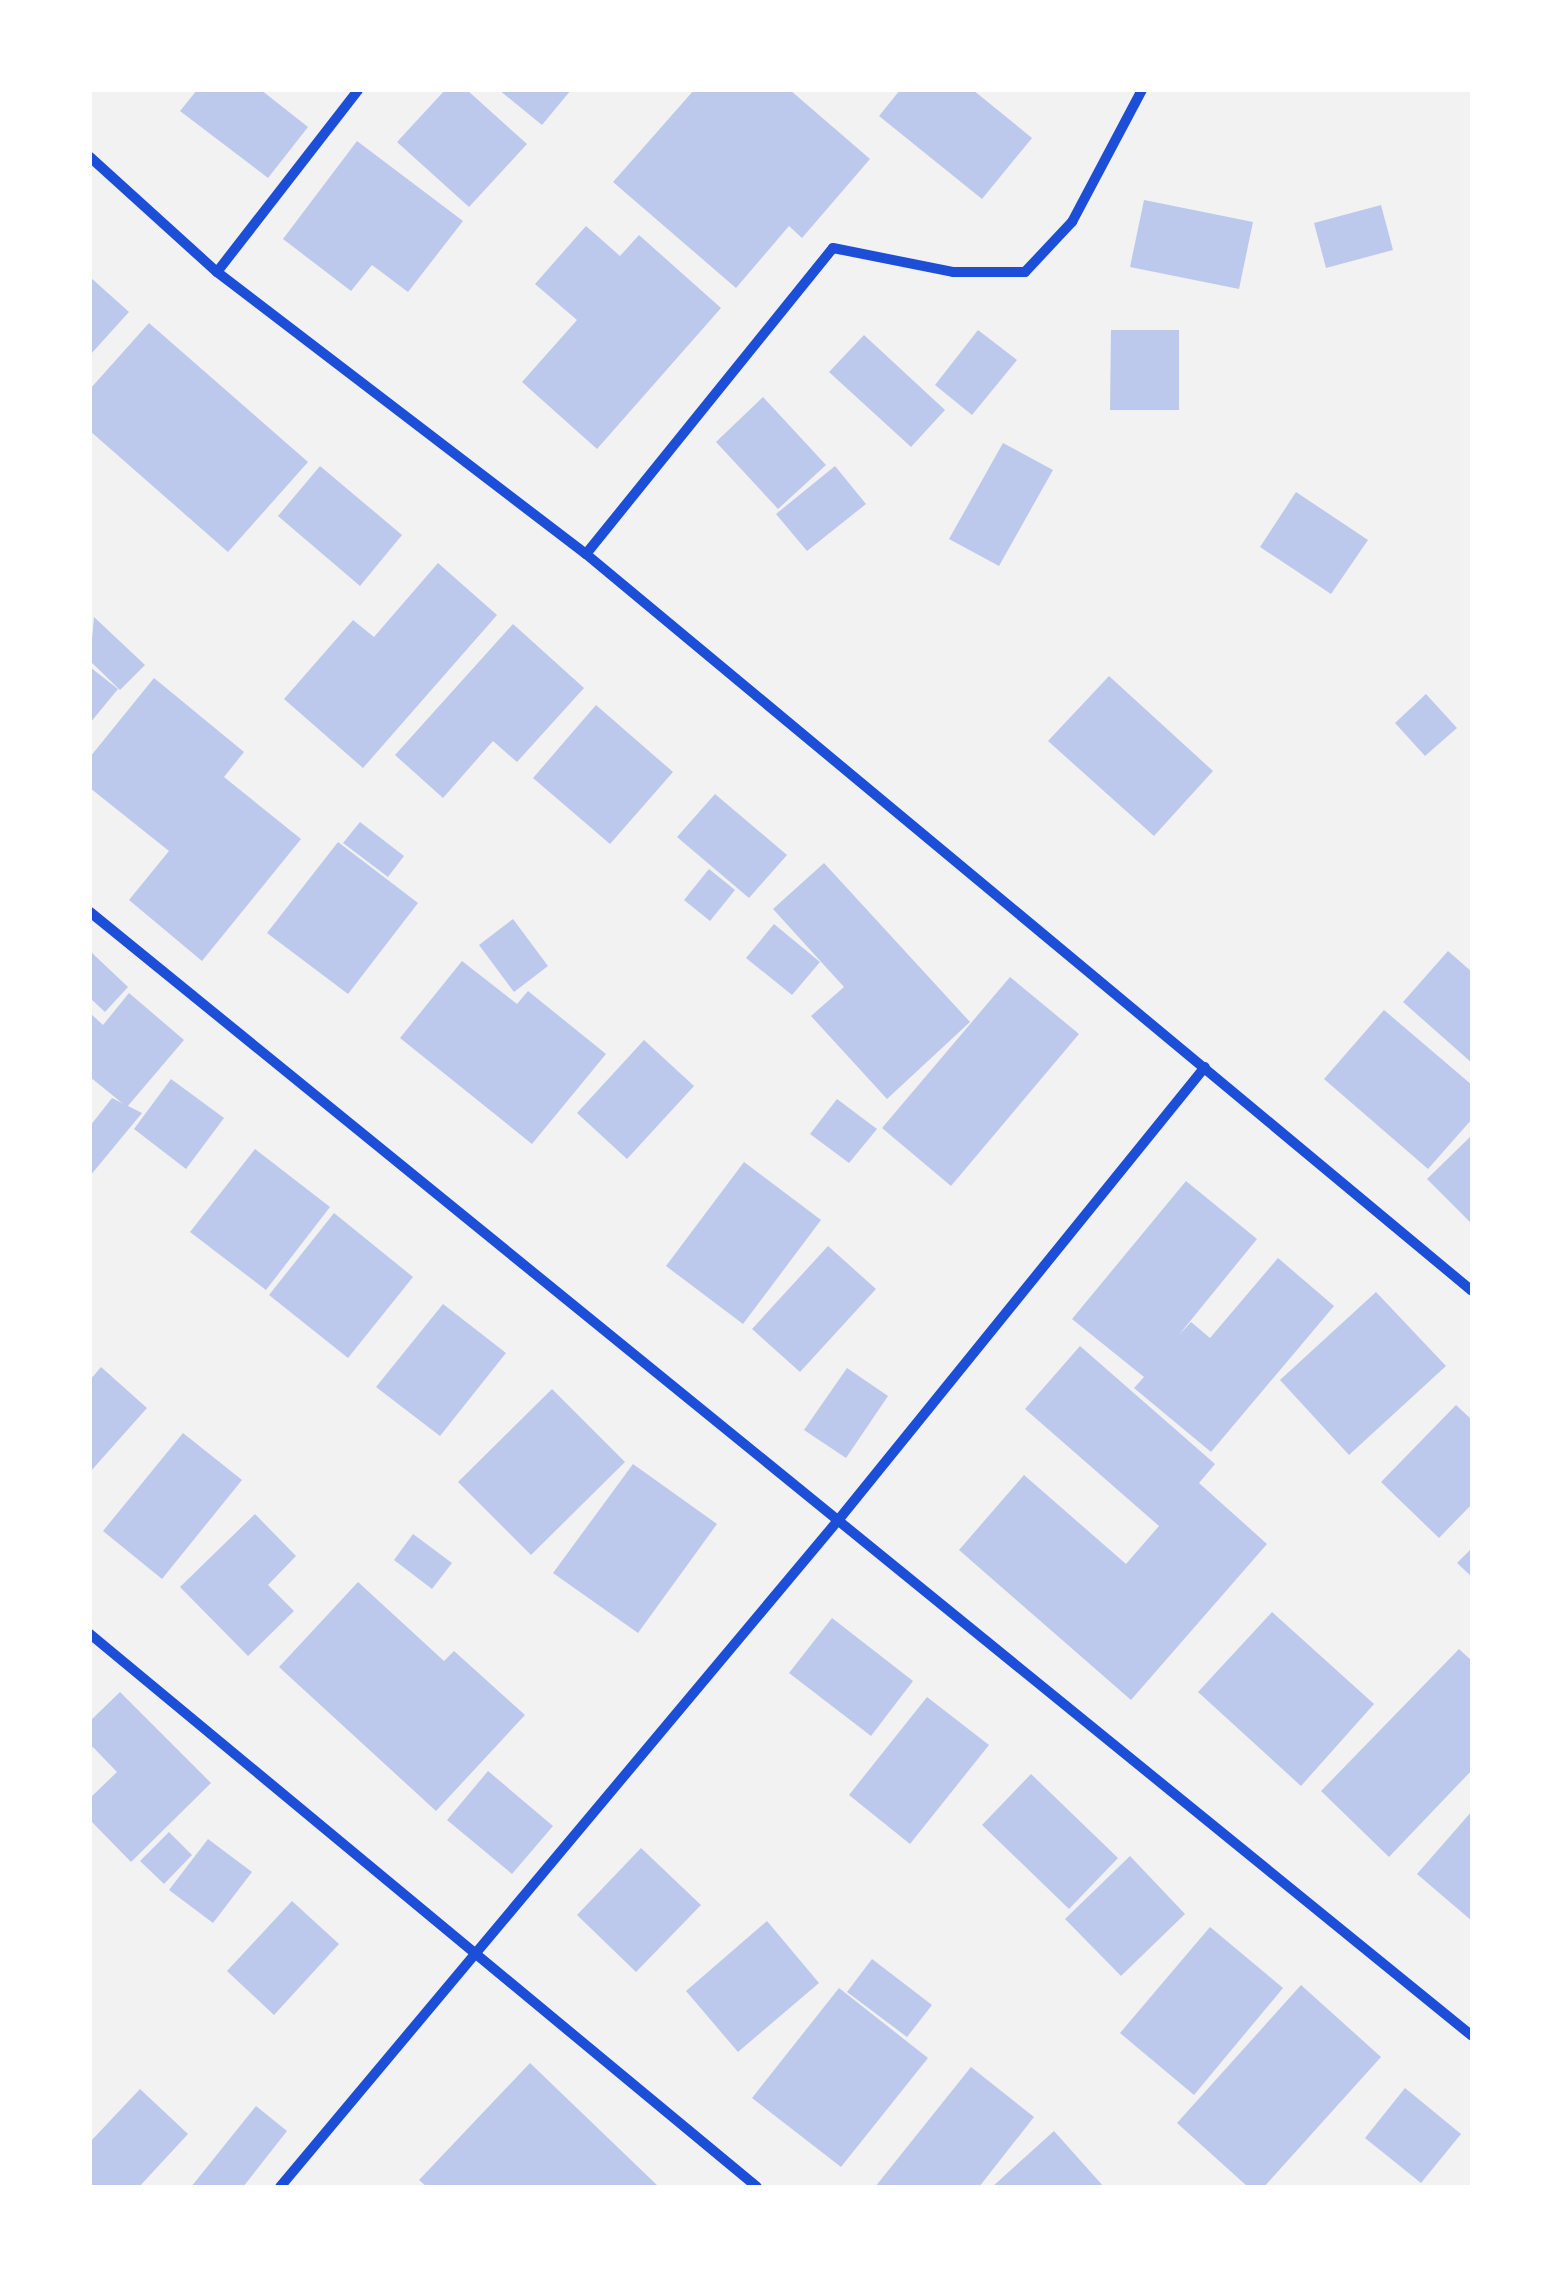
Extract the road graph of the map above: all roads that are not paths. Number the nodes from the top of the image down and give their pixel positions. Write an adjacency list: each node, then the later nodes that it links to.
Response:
1 (358, 90): 4 (street)
2 (1142, 90): 5 (street)
3 (90, 158): 4 (street)
4 (217, 272): 5 (street)
5 (586, 554): 7 (street)
6 (90, 912): 9 (street)
7 (1205, 1067): 8 (street); 9 (street)
8 (1472, 1290)
9 (840, 1518): 11 (street); 12 (street)
10 (90, 1634): 11 (street)
11 (476, 1957): 13 (street); 14 (street)
12 (1472, 2036)
13 (280, 2187)
14 (757, 2187)

